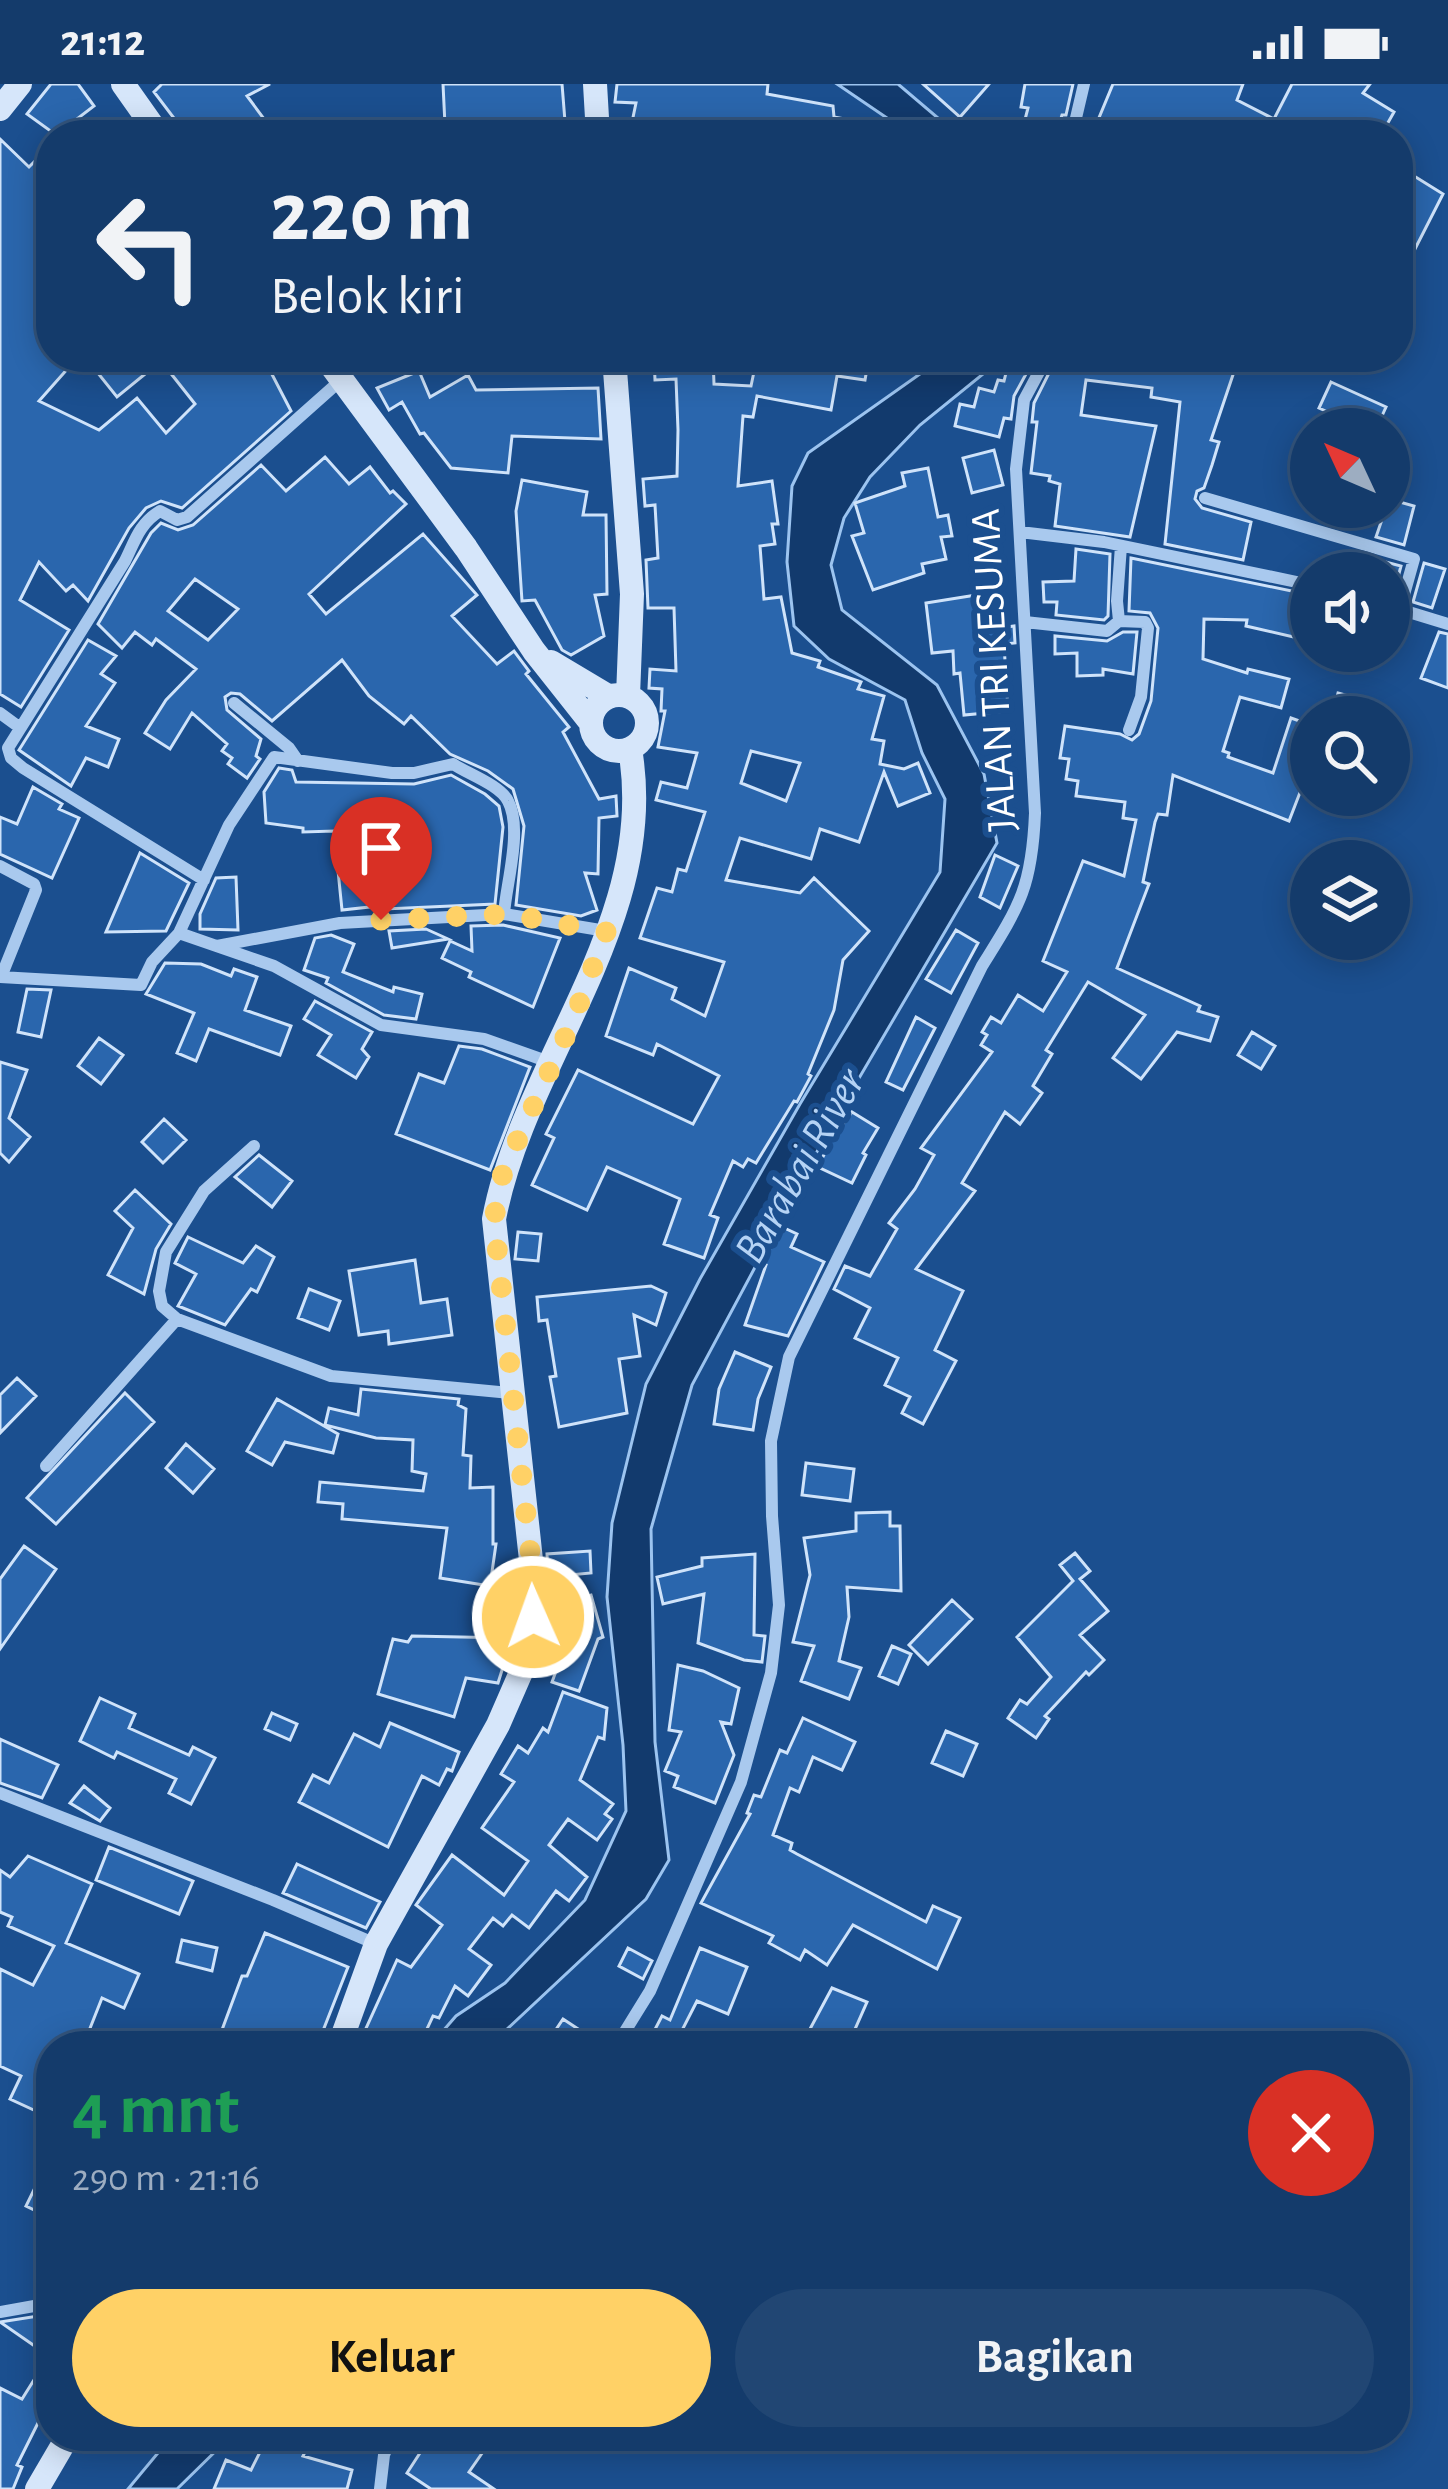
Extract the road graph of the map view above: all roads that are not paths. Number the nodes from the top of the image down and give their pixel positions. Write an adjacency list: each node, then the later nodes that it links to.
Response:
1 (20, 84): 5 (main road)
2 (123, 84): 6 (main road)
3 (595, 84): 7 (main road)
4 (1084, 84): 8 (street)
5 (0, 109)
6 (148, 120)
7 (597, 120)
8 (1076, 120)
9 (337, 372): 12 (main road)
10 (615, 372): 23 (main road)
11 (1039, 372): 14 (street, JALAN TRI KESUMA)
12 (342, 379): 22 (main road); 27 (street)
13 (1205, 497): 16 (street)
14 (1020, 532): 15 (street); 20 (street, JALAN TRI KESUMA)
15 (1121, 546): 17 (street); 19 (street)
16 (1390, 552)
17 (1290, 581)
18 (1410, 613): 21 (street)
19 (1119, 621): 20 (street); 28 (street)
20 (1025, 622): 46 (street, JALAN TRI KESUMA)
21 (1448, 624)
22 (534, 651): 23 (main road); 26 (main road)
23 (618, 696): 26 (main road); 29 (main road)
24 (234, 703): 30 (street)
25 (0, 713): 27 (street)
26 (591, 723): 29 (main road)
27 (20, 727): 32 (street)
28 (1129, 730)
29 (630, 749): 34 (main road)
30 (298, 760): 32 (street); 33 (street)
31 (0, 866): 37 (street)
32 (203, 880): 35 (street)
33 (504, 914): 34 (street); 36 (street)
34 (606, 932): 38 (main road)
35 (178, 934): 36 (street); 37 (street)
36 (216, 946): 38 (street)
37 (0, 977)
38 (553, 1064): 41 (main road)
39 (254, 1145): 40 (street)
40 (177, 1319): 41 (street); 42 (street)
41 (511, 1394): 44 (main road)
42 (46, 1466)
43 (0, 1793): 44 (street)
44 (376, 1944): 45 (main road)
45 (344, 2031)
46 (625, 2031)
47 (36, 2306): 48 (street)
48 (0, 2312)
49 (60, 2451): 51 (main road)
50 (386, 2451): 52 (street)
51 (38, 2489)
52 (380, 2489)

